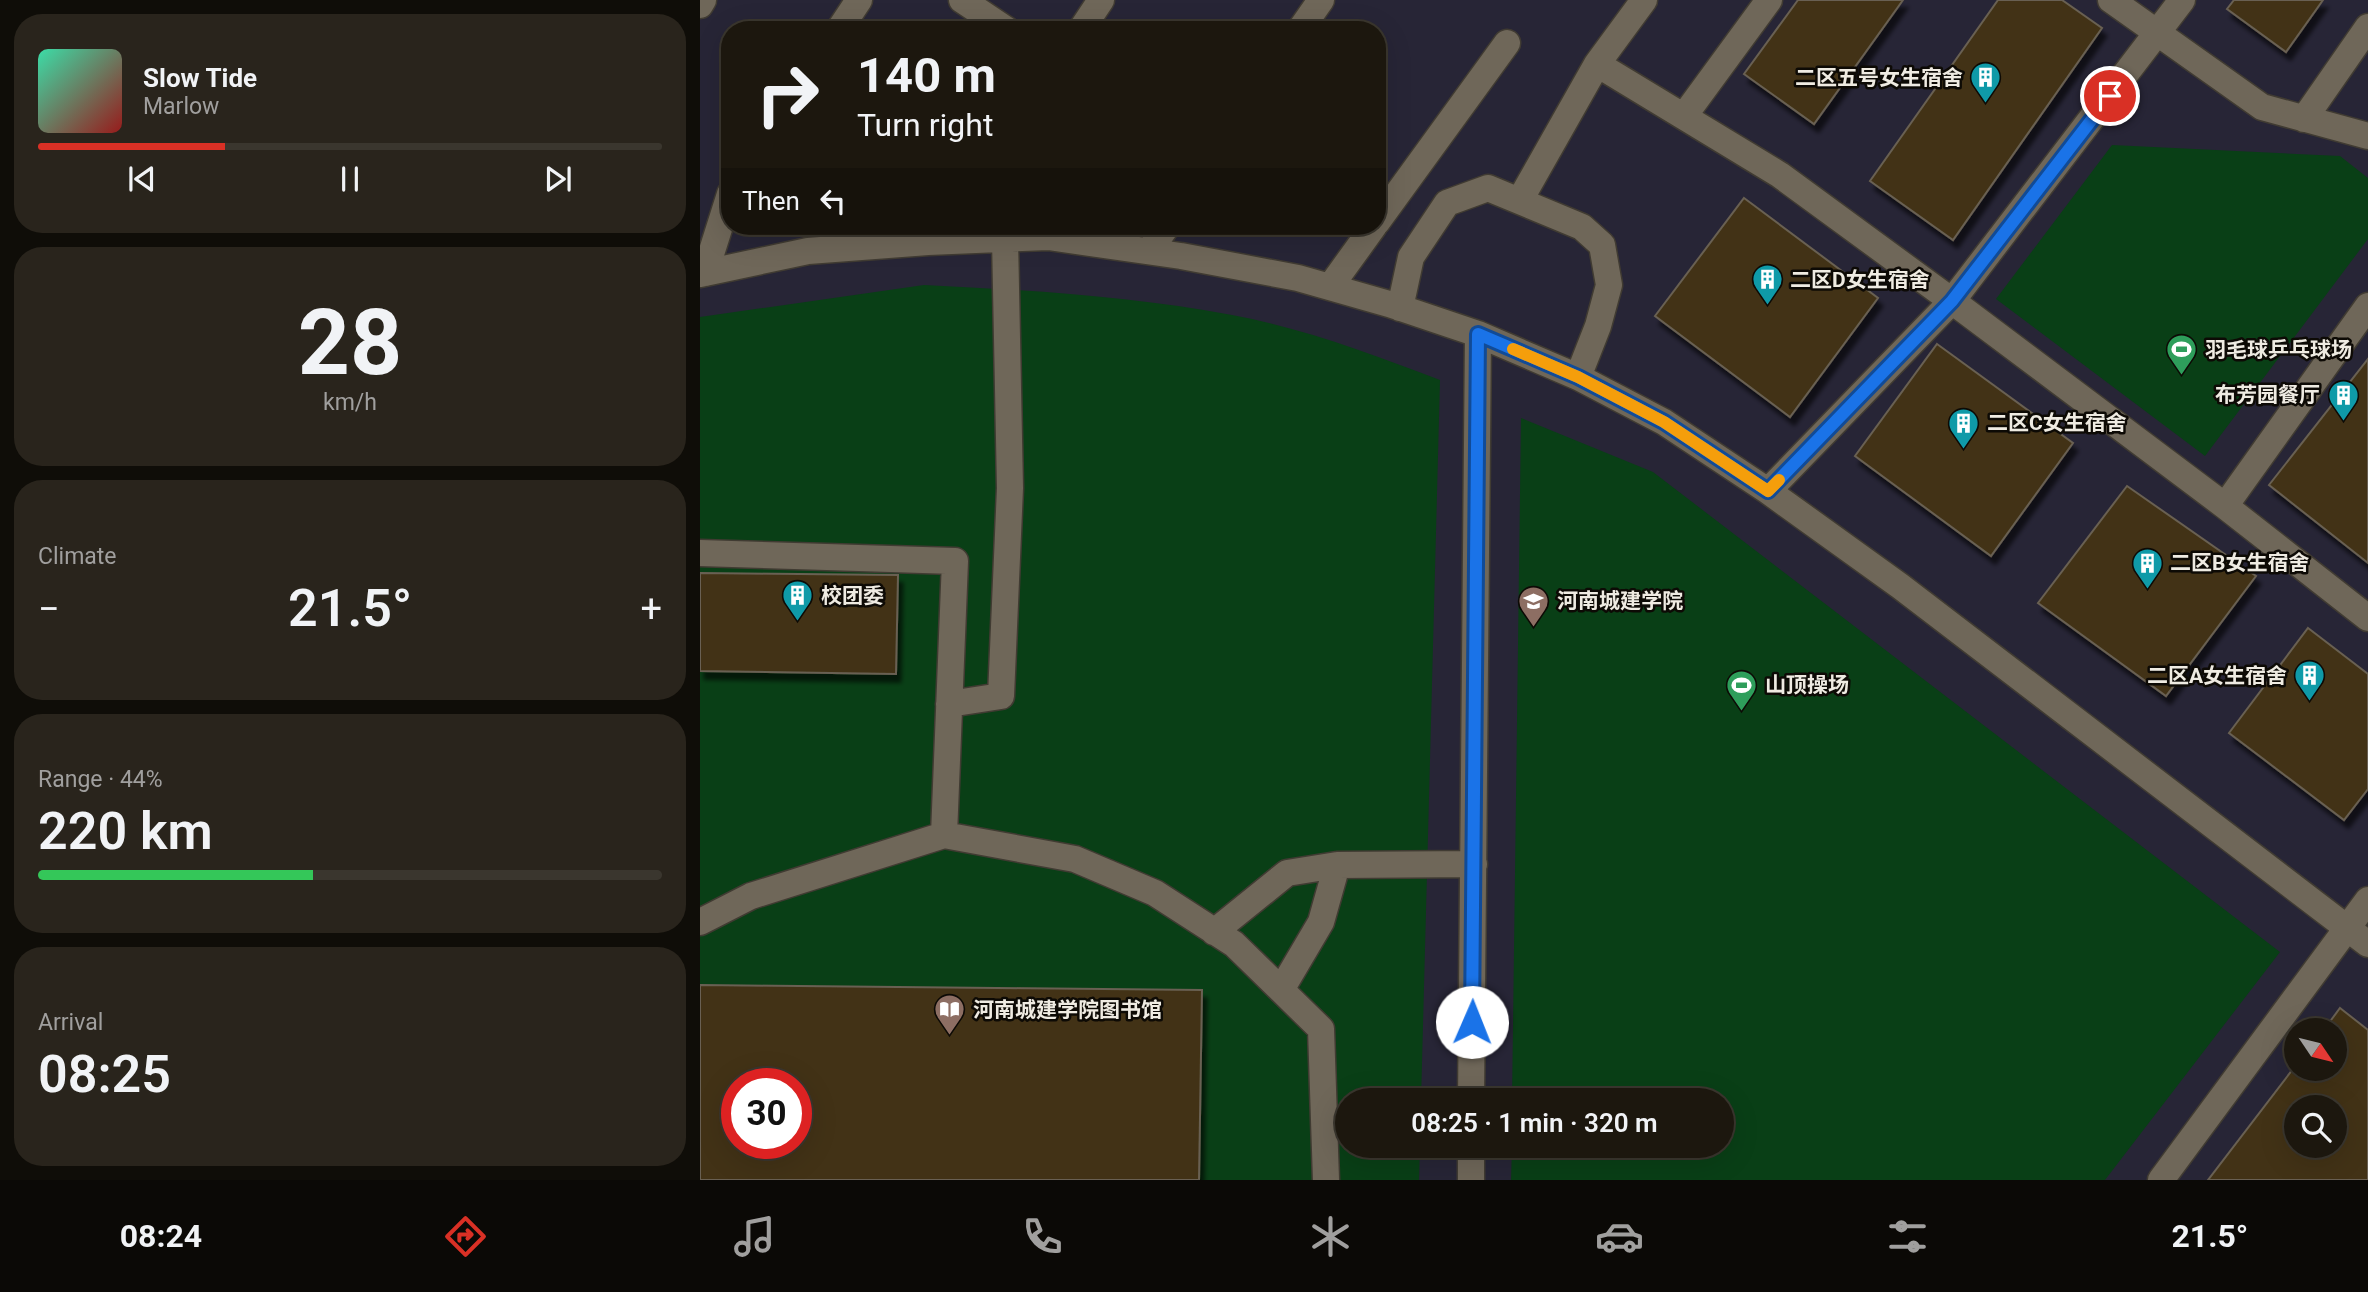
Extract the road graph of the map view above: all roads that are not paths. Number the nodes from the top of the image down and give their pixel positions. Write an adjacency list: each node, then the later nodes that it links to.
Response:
1 (703, 0): 10 (street)
2 (859, 0): 11 (street)
3 (962, 0): 12 (street)
4 (1101, 0): 13 (street)
5 (1321, 0): 14 (street)
6 (1644, 0): 18 (street)
7 (1769, 0): 19 (street)
8 (2111, 0): 16 (street)
9 (2182, 0): 16 (street)
10 (700, 5)
11 (845, 21)
12 (994, 21)
13 (1087, 21)
14 (1306, 21)
15 (2368, 27): 20 (street)
16 (2157, 34): 20 (street); 33 (street)
17 (1507, 43): 23 (street)
18 (1597, 64): 19 (street); 22 (street)
19 (1684, 116): 33 (street)
20 (2304, 119): 21 (street)
21 (2368, 136)
22 (1520, 200): 35 (street); 37 (street)
23 (1386, 210)
24 (721, 220): 31 (street)
25 (932, 235): 31 (street)
26 (970, 235): 29 (street)
27 (1161, 235): 30 (street)
28 (1368, 235): 32 (street)
29 (1005, 238): 30 (street); 42 (street)
30 (1149, 251): 32 (street)
31 (703, 273)
32 (1330, 288): 35 (street)
33 (1952, 301): 38 (street); 39 (street)
34 (2368, 306): 39 (street)
35 (1400, 307): 36 (street)
36 (1478, 334): 37 (street); 44 (street)
37 (1578, 377): 38 (street)
38 (1768, 491): 49 (street)
39 (2225, 506): 41 (street)
40 (700, 553): 42 (street)
41 (2368, 618)
42 (949, 704): 43 (street)
43 (944, 835): 47 (street); 48 (street)
44 (1474, 864): 45 (street); 51 (street)
45 (1336, 865): 48 (street); 50 (street)
46 (2368, 901): 49 (street)
47 (700, 922)
48 (1214, 932): 50 (street)
49 (2358, 936): 55 (street)
50 (1281, 990): 53 (street)
51 (1471, 1088)
52 (1471, 1158): 54 (street)
53 (1326, 1180)
54 (1471, 1180)
55 (2161, 1180)

